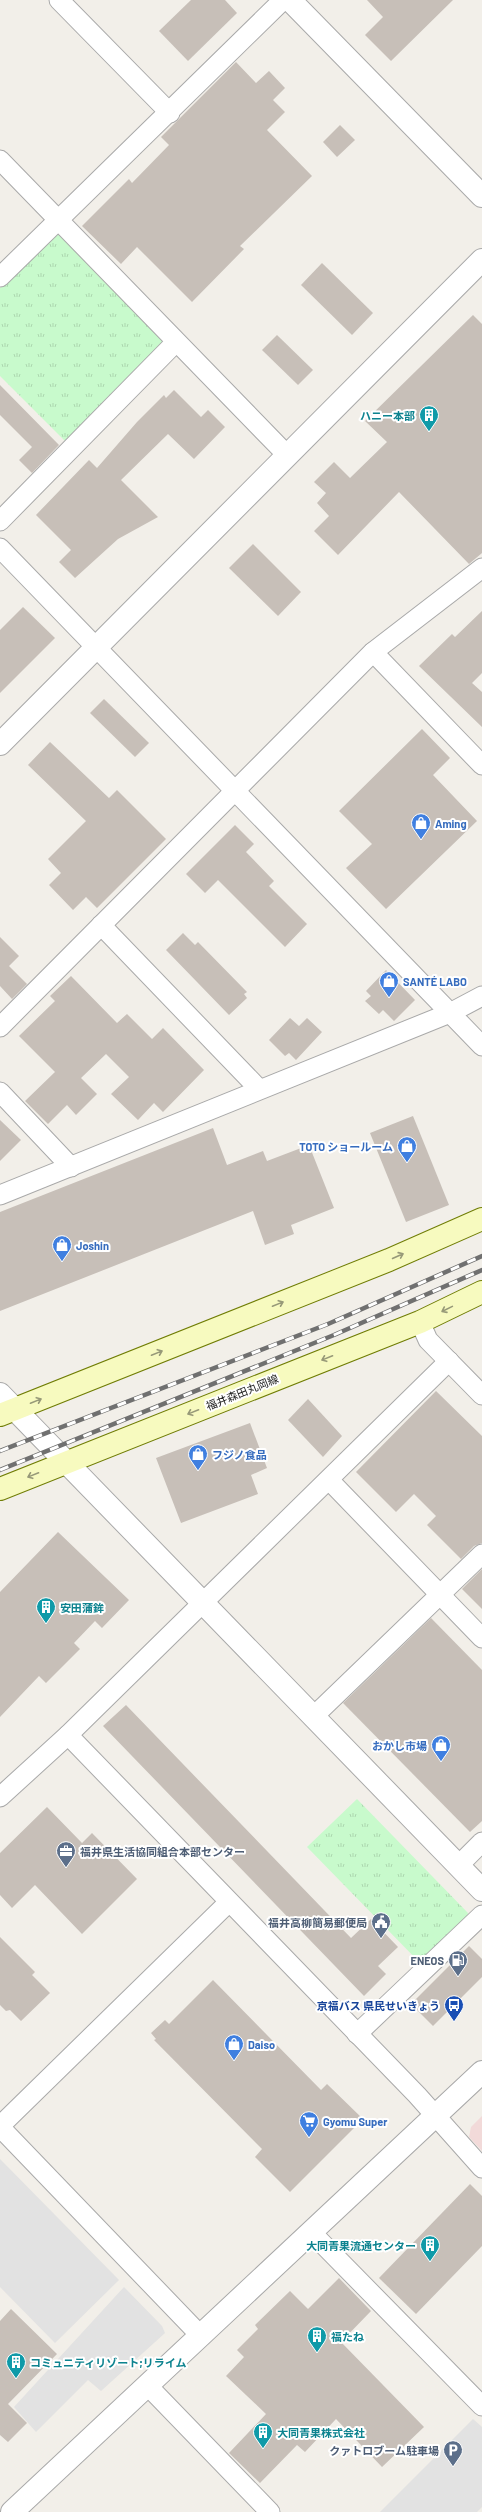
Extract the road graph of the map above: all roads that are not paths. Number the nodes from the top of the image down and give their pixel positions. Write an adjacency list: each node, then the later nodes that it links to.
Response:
1 (59, 0): 4 (street)
2 (283, 0): 4 (street)
3 (290, 0): 6 (street)
4 (170, 113): 7 (street)
5 (0, 160): 7 (street)
6 (482, 196)
7 (58, 221): 9 (street); 10 (street)
8 (482, 260): 11 (street)
9 (0, 277)
10 (176, 342): 11 (street); 12 (street)
11 (286, 455): 15 (street)
12 (0, 521)
13 (0, 548): 15 (street)
14 (482, 568): 16 (street)
15 (96, 647): 17 (street); 19 (street)
16 (373, 652): 18 (street); 19 (street)
17 (0, 744)
18 (482, 765)
19 (235, 790): 20 (street); 22 (street)
20 (101, 925): 23 (street); 25 (street)
21 (482, 996): 22 (street)
22 (450, 1013): 24 (street); 25 (street)
23 (0, 1027)
24 (482, 1046)
25 (259, 1089): 27 (street)
26 (0, 1092): 27 (street)
27 (71, 1167): 28 (street)
28 (0, 1195)
29 (482, 1219): 35 (main road, one-way to 29)
30 (482, 1292): 31 (main road, 福井森田丸岡線, one-way to 31)
31 (420, 1322): 32 (street); 36 (main road, 福井森田丸岡線, one-way to 36)
32 (449, 1361): 34 (street); 37 (street)
33 (0, 1394): 35 (street)
34 (482, 1395)
35 (8, 1413): 36 (street)
36 (64, 1462): 38 (main road, 福井森田丸岡線, one-way to 38); 41 (street)
37 (329, 1480): 40 (street); 41 (street)
38 (0, 1489)
39 (482, 1554): 40 (street)
40 (440, 1594): 42 (street); 43 (street)
41 (203, 1602): 43 (street); 44 (street)
42 (482, 1638)
43 (314, 1716): 47 (street)
44 (68, 1735): 45 (street); 49 (street)
45 (0, 1797)
46 (482, 1842): 47 (street)
47 (458, 1866): 48 (street)
48 (482, 1890)
49 (229, 1902): 51 (street); 54 (street)
50 (482, 1915): 51 (street)
51 (357, 2034): 53 (street)
52 (482, 2072): 53 (street)
53 (435, 2117): 55 (street); 56 (street)
54 (0, 2126): 57 (street)
55 (482, 2168)
56 (311, 2232): 57 (street); 59 (street)
57 (200, 2335): 58 (street)
58 (147, 2385): 60 (street); 61 (street)
59 (482, 2406)
60 (12, 2512)
61 (270, 2512)

